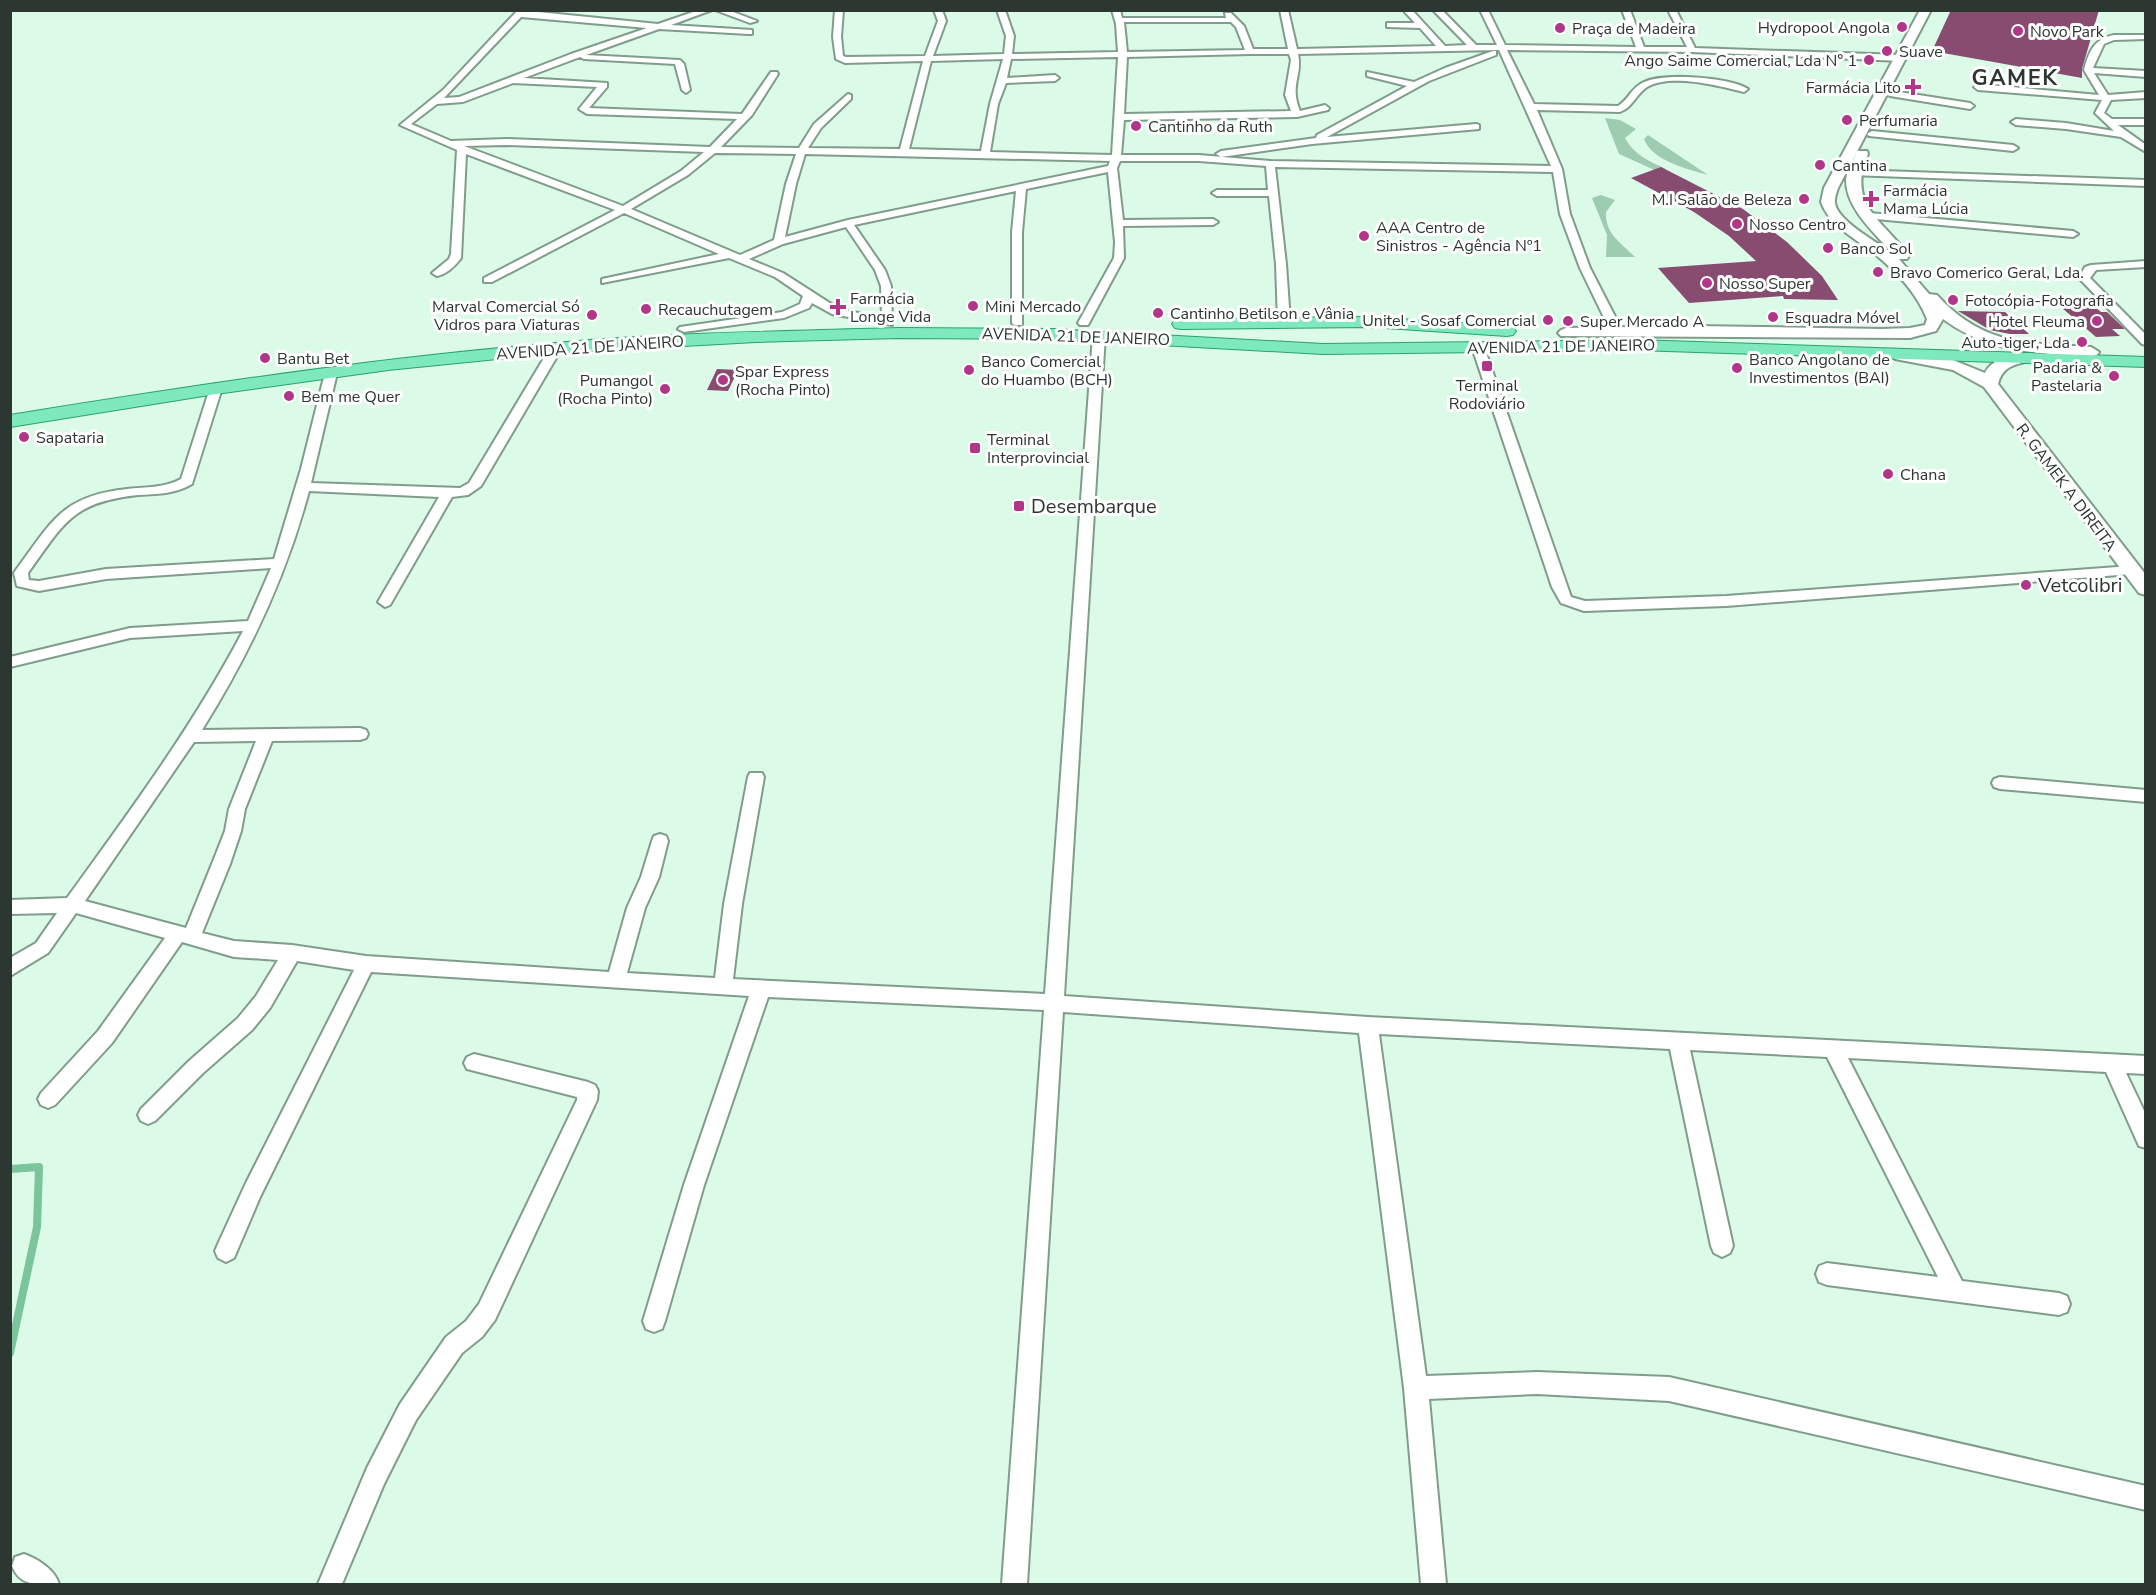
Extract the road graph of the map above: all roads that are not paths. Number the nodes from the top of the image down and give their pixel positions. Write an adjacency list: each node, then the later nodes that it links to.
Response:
1 (581, 10): 18 (street)
2 (708, 10): 23 (street)
3 (719, 10): 20 (street)
4 (839, 10): 36 (street)
5 (938, 10): 36 (street)
6 (1001, 10): 35 (street)
7 (1221, 10): 19 (street)
8 (1284, 10): 32 (street)
9 (1407, 10): 22 (street)
10 (1437, 10): 26 (street)
11 (1484, 10): 28 (street)
12 (1626, 10): 29 (street)
13 (1926, 10): 37 (main road)
14 (1935, 10): 50 (main road)
15 (521, 12): 18 (street); 54 (street)
16 (1673, 12): 30 (street)
17 (1118, 15): 19 (street); 34 (street)
18 (573, 18): 23 (street)
19 (1235, 20): 31 (street)
20 (753, 21)
21 (1390, 25): 22 (street)
22 (1423, 26): 27 (street)
23 (660, 27): 24 (street); 33 (street)
24 (749, 32)
25 (2145, 37): 38 (street)
26 (1474, 48): 27 (street); 28 (street)
27 (1444, 49): 32 (street)
28 (1502, 49): 29 (street); 45 (street); 56 (street)
29 (1641, 49): 30 (street)
30 (1692, 50): 37 (street)
31 (1251, 52): 32 (street); 34 (street)
32 (1293, 52): 58 (street)
33 (574, 56): 43 (street); 49 (street)
34 (1122, 56): 35 (street); 60 (street)
35 (1005, 57): 36 (street); 44 (street)
36 (928, 58): 75 (street)
37 (1901, 58): 86 (main road)
38 (2088, 70): 41 (street); 53 (street)
39 (774, 74): 59 (street)
40 (1370, 74): 45 (street)
41 (2145, 74)
42 (1055, 78): 44 (street)
43 (510, 80): 54 (street); 59 (street)
44 (1000, 85): 48 (street); 76 (street)
45 (1414, 85): 68 (street)
46 (1978, 87): 53 (street)
47 (1744, 88): 56 (street)
48 (1034, 89)
49 (686, 90)
50 (1893, 94): 55 (street); 65 (main road)
51 (2145, 95): 53 (street)
52 (848, 98): 74 (street)
53 (2105, 98): 62 (street)
54 (437, 101): 69 (street)
55 (1970, 106)
56 (1531, 107): 80 (street)
57 (1325, 108): 58 (street)
58 (1297, 114): 60 (street)
59 (744, 117): 72 (street)
60 (1119, 117): 78 (street)
61 (2016, 122): 66 (street)
62 (2107, 122): 63 (street); 66 (street)
63 (2145, 122)
64 (1476, 127): 68 (street)
65 (1872, 134): 70 (street); 81 (main road)
66 (2124, 135): 67 (street); 73 (street)
67 (2145, 136)
68 (1312, 141): 77 (street)
69 (450, 144): 71 (street); 72 (street)
70 (2013, 148)
71 (462, 149): 87 (street); 97 (street)
72 (716, 150): 74 (street); 87 (street)
73 (2145, 150)
74 (803, 151): 75 (street); 93 (street)
75 (904, 152): 76 (street)
76 (985, 154): 78 (street)
77 (1199, 158): 78 (street); 79 (street)
78 (1114, 163): 83 (street); 91 (street)
79 (1270, 164): 80 (street); 85 (street)
80 (1557, 169): 107 (street)
81 (1854, 173): 82 (street); 88 (main road)
82 (2145, 183)
83 (1021, 187): 90 (street); 104 (street)
84 (1217, 193): 85 (street)
85 (1274, 193): 101 (street)
86 (1830, 208): 88 (main road); 107 (main road)
87 (625, 210): 94 (street); 98 (street)
88 (1866, 212): 92 (street); 116 (main road)
89 (1213, 222): 91 (street)
90 (848, 223): 93 (street); 103 (street)
91 (1117, 223): 105 (street)
92 (2073, 234)
93 (778, 242): 95 (street)
94 (727, 255): 95 (street); 99 (street)
95 (740, 260): 100 (street)
96 (2145, 264): 110 (street)
97 (437, 273)
98 (488, 280)
99 (606, 280)
100 (809, 295): 103 (street); 106 (street)
101 (1291, 322): 102 (main road, AVENIDA 21 DE JANEIRO); 105 (main road, AVENIDA 21 DE JANEIRO); 113 (main road)
102 (1383, 322): 108 (main road, AVENIDA 21 DE JANEIRO); 114 (main road)
103 (888, 323): 104 (main road, AVENIDA 21 DE JANEIRO); 106 (main road, AVENIDA 21 DE JANEIRO)
104 (1018, 323): 105 (main road, AVENIDA 21 DE JANEIRO)
105 (1084, 323)
106 (684, 329): 122 (main road, AVENIDA 21 DE JANEIRO)
107 (1617, 332): 108 (main road)
108 (1566, 333): 116 (main road, AVENIDA 21 DE JANEIRO)
109 (1099, 335): 112 (main road, AVENIDA 21 DE JANEIRO); 113 (main road, AVENIDA 21 DE JANEIRO); 148 (street)
110 (2145, 342)
111 (1478, 347): 114 (main road, AVENIDA 21 DE JANEIRO); 115 (main road, AVENIDA 21 DE JANEIRO); 127 (street)
112 (556, 348): 119 (main road, AVENIDA 21 DE JANEIRO); 125 (street)
113 (1323, 349): 114 (main road, AVENIDA 21 DE JANEIRO)
114 (1391, 349)
115 (1852, 351): 117 (main road, AVENIDA 21 DE JANEIRO); 120 (main road)
116 (2091, 352): 118 (main road, AVENIDA 21 DE JANEIRO)
117 (2027, 357): 118 (main road, AVENIDA 21 DE JANEIRO); 120 (main road)
118 (2145, 360)
119 (331, 373): 121 (main road, AVENIDA 21 DE JANEIRO); 124 (street)
120 (1990, 384): 127 (main road, R. GAMEK A DIREITA)
121 (216, 388): 123 (main road, AVENIDA 21 DE JANEIRO); 126 (street)
122 (10, 410)
123 (10, 421)
124 (305, 487): 125 (street); 126 (street)
125 (448, 493): 129 (street)
126 (277, 563): 130 (street)
127 (2131, 570): 128 (main road, R. GAMEK A DIREITA)
128 (2144, 586)
129 (385, 602)
130 (253, 626): 131 (street); 133 (street)
131 (10, 662)
132 (360, 734): 134 (street)
133 (189, 736): 134 (street); 139 (street)
134 (266, 736): 141 (street)
135 (756, 777): 146 (street)
136 (2000, 783): 137 (street)
137 (2145, 796)
138 (660, 841): 145 (street)
139 (72, 904): 140 (street); 141 (street); 144 (street)
140 (10, 907)
141 (185, 936): 142 (street); 155 (street)
142 (292, 953): 143 (street); 156 (street)
143 (366, 964): 145 (street); 159 (street)
144 (10, 968)
145 (616, 981): 146 (street)
146 (723, 987): 147 (street)
147 (761, 989): 148 (street); 163 (street)
148 (1055, 1003): 149 (street); 169 (street)
149 (1368, 1025): 150 (street); 164 (street)
150 (1678, 1041): 151 (street); 158 (street)
151 (1833, 1049): 153 (street); 161 (street)
152 (474, 1063): 168 (street)
153 (2112, 1063): 154 (street); 157 (street)
154 (2145, 1065)
155 (48, 1099)
156 (148, 1115)
157 (2145, 1138)
158 (1722, 1246)
159 (226, 1251)
160 (1827, 1275): 161 (street)
161 (1955, 1289): 162 (street)
162 (2059, 1304)
163 (654, 1321)
164 (1416, 1388): 165 (street); 170 (street)
165 (2145, 1498)
166 (24, 1566): 167 (street)
167 (47, 1584)
168 (330, 1584)
169 (1015, 1584)
170 (1433, 1584)

